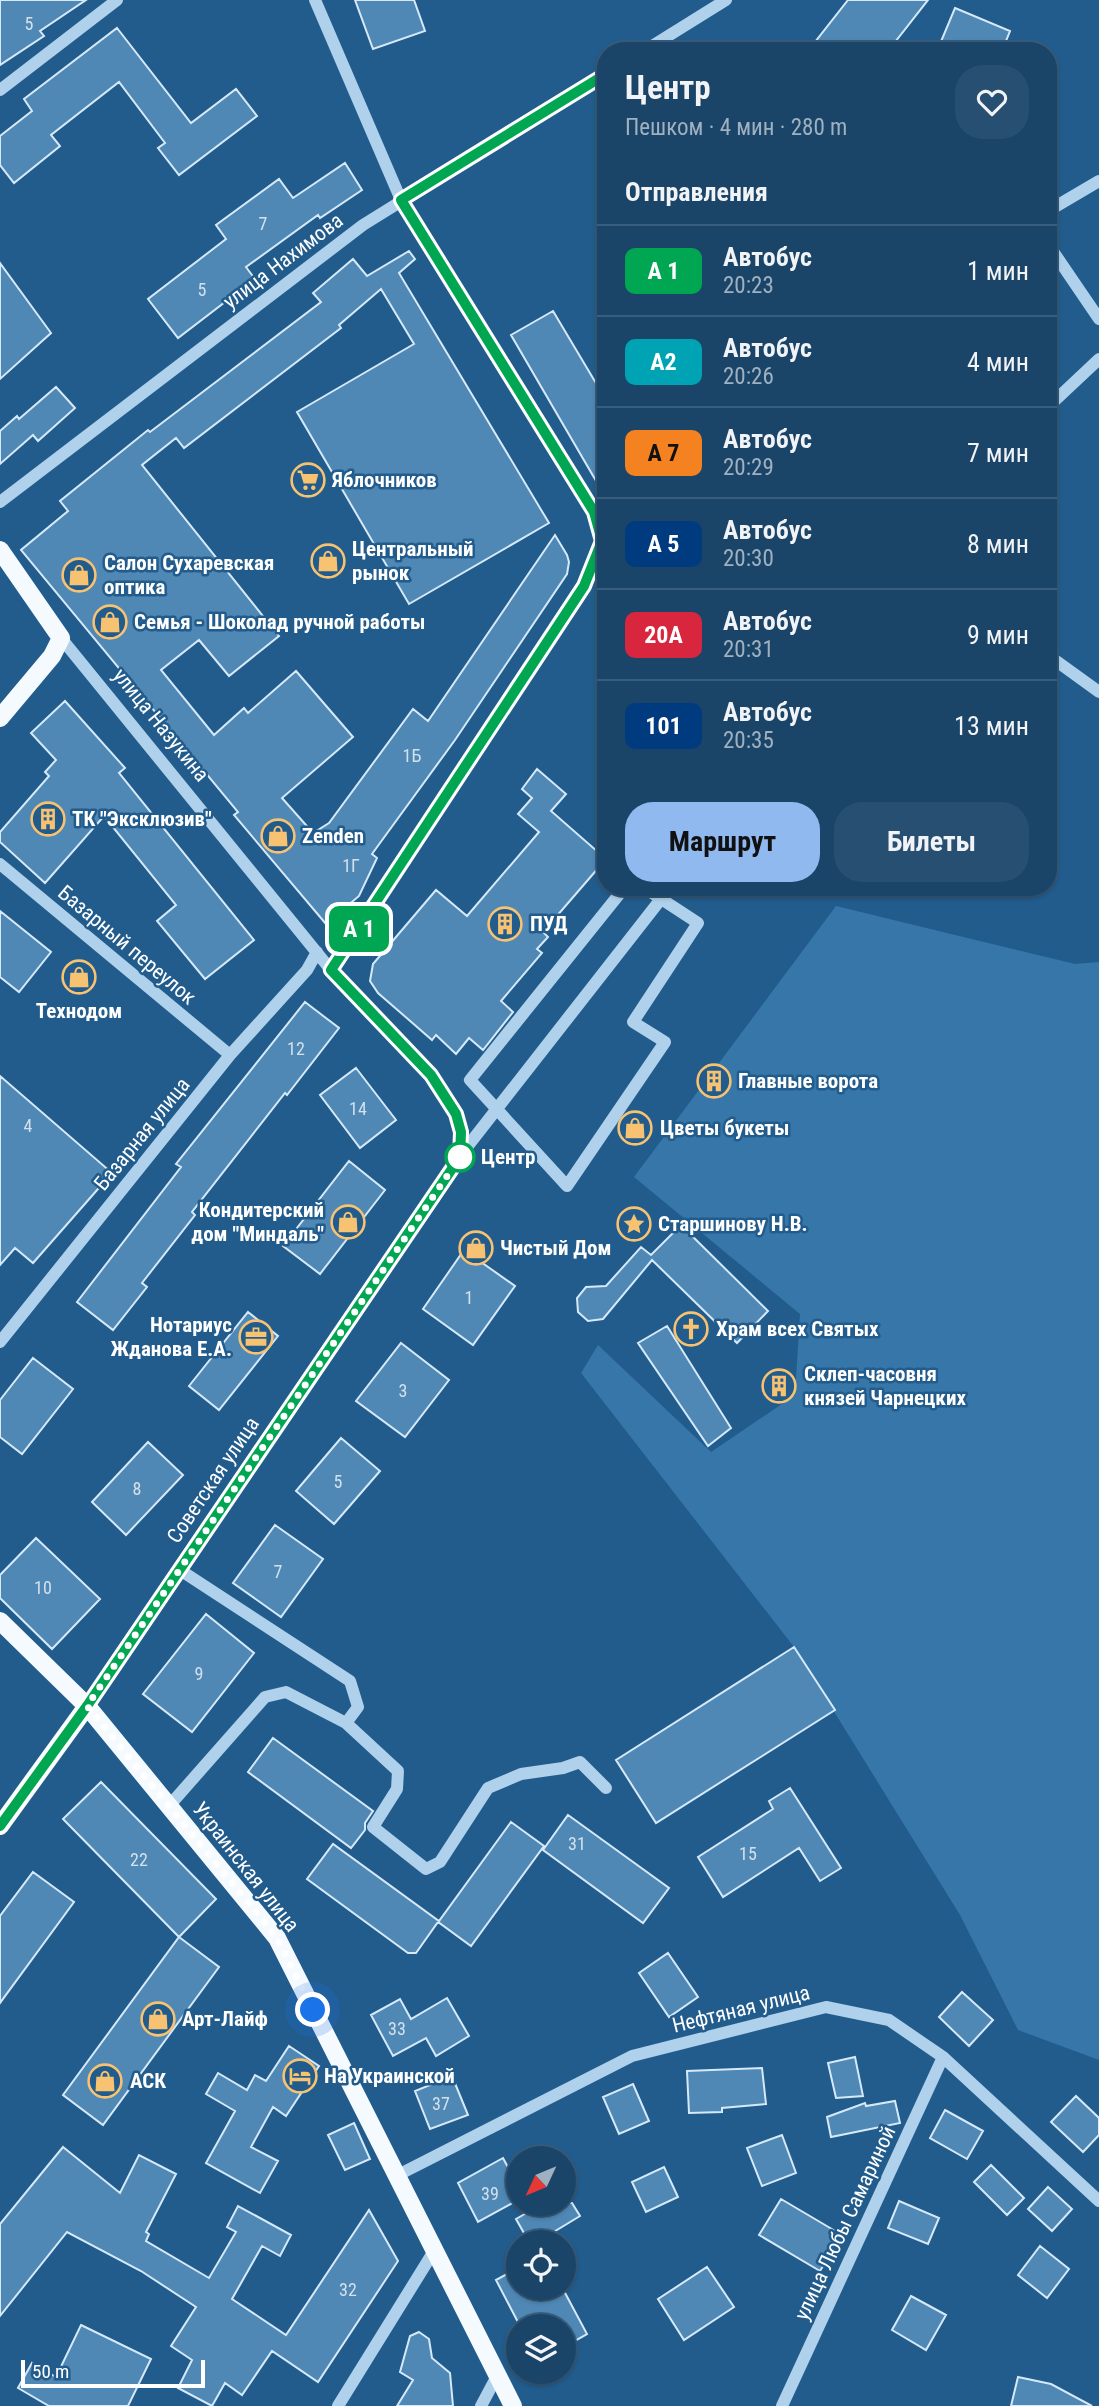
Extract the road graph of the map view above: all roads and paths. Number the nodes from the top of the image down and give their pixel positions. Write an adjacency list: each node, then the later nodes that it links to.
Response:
1 (117, 0): 6 (street)
2 (315, 0): 8 (street)
3 (726, 0): 4 (street)
4 (658, 42)
5 (597, 80): 8 (street, улица Нахимова)
6 (0, 90)
7 (1099, 181): 9 (street)
8 (401, 200): 14 (street, улица Нахимова); 16 (street)
9 (1057, 206)
10 (1057, 257): 11 (street)
11 (1099, 318)
12 (1099, 359): 13 (street)
13 (1057, 399)
14 (0, 502)
15 (597, 510): 16 (street)
16 (594, 512): 17 (street)
17 (597, 523)
18 (0, 550): 20 (main road, улица Назукина)
19 (597, 554): 29 (street)
20 (61, 638): 23 (main road); 28 (street, улица Назукина)
21 (1057, 662): 22 (street)
22 (1099, 692)
23 (0, 718)
24 (0, 863): 30 (street, Базарный переулок)
25 (618, 896): 31 (street)
26 (656, 896): 27 (street)
27 (661, 899): 31 (street, Советская улица); 31 (street)
28 (317, 952): 29 (street, улица Назукина); 30 (street, Базарная улица)
29 (331, 970): 32 (street, улица Назукина)
30 (230, 1055): 33 (street, Базарная улица)
31 (497, 1111): 32 (street, Советская улица)
32 (460, 1157): 34 (street, Советская улица)
33 (0, 1342)
34 (180, 1570): 36 (street, Советская улица); 37 (street)
35 (0, 1621): 36 (main road, Украинская улица)
36 (87, 1706): 39 (main road, Украинская улица); 40 (main road, Советская улица)
37 (346, 1723): 38 (street); 39 (street)
38 (606, 1788)
39 (169, 1806): 42 (main road, Украинская улица)
40 (0, 1826)
41 (943, 2057): 42 (street, Нефтяная улица); 43 (street, Нефтяная улица); 49 (street, улица Любы Самариной)
42 (396, 2176): 44 (main road, Украинская улица)
43 (1099, 2201)
44 (434, 2251): 45 (main road, Украинская улица); 46 (street)
45 (497, 2376): 47 (street); 48 (main road, Украинская улица)
46 (338, 2406)
47 (481, 2406)
48 (513, 2406)
49 (782, 2406)

